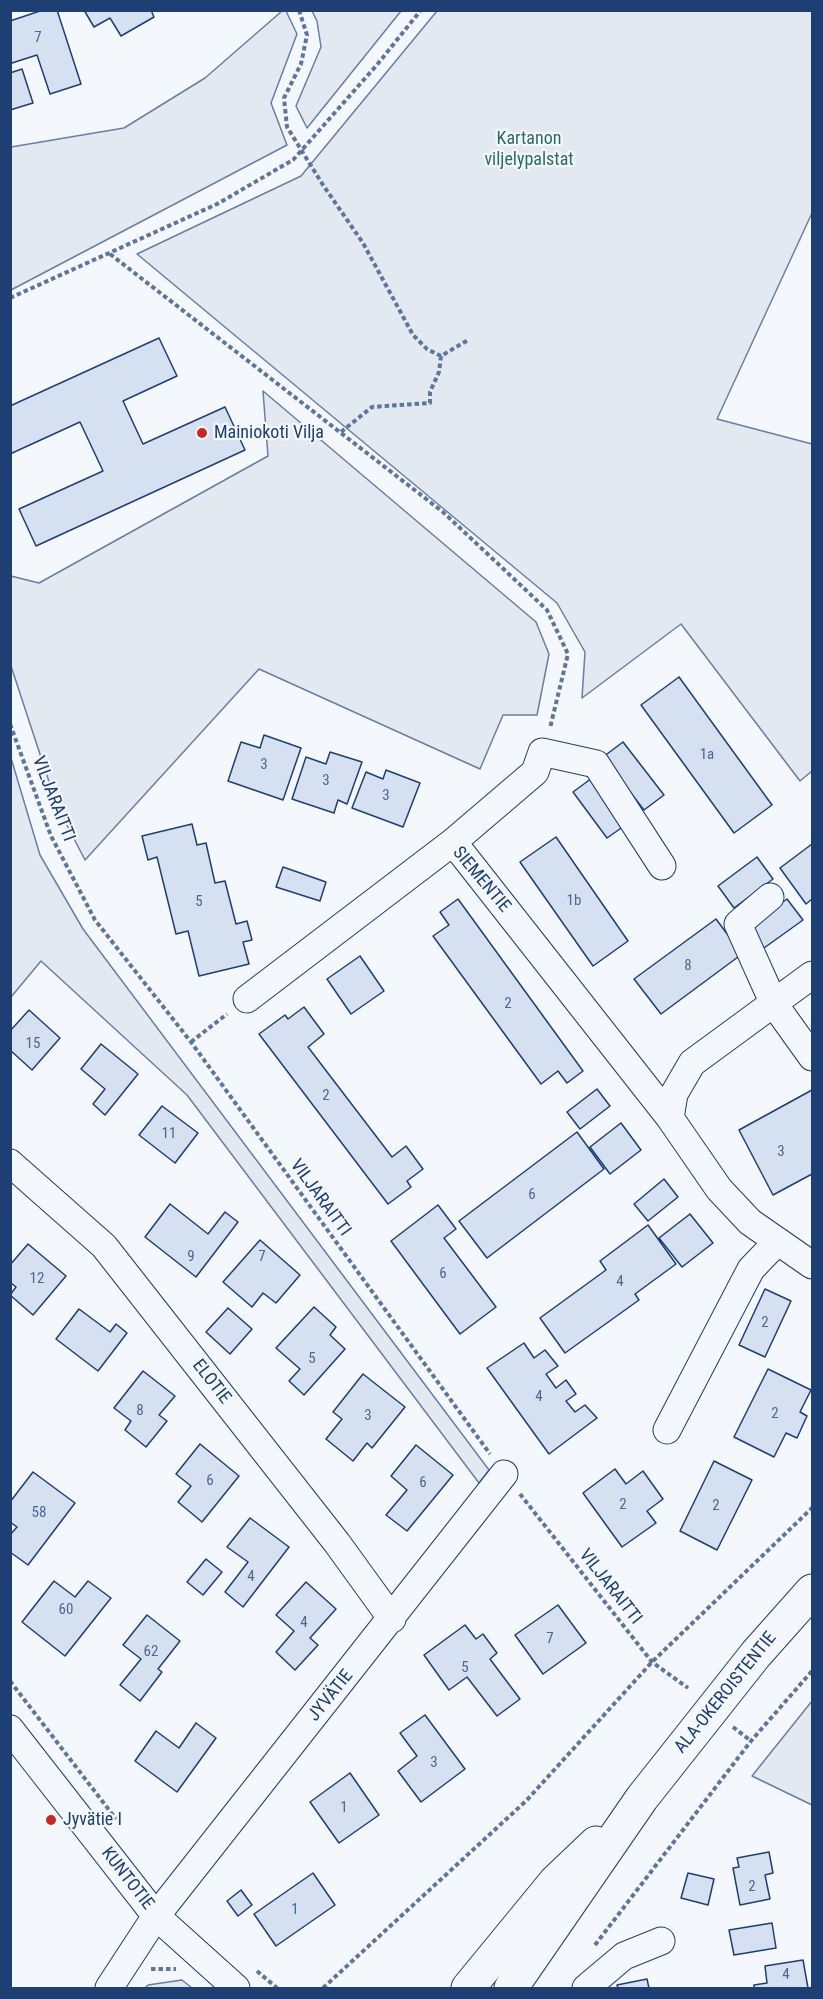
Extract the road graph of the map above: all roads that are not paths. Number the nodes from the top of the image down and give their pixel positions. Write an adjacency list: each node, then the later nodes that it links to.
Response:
1 (453, 842): 2 (street); 5 (street, SIEMENTIE); 8 (street, SIEMENTIE)
2 (662, 866)
3 (770, 897): 6 (street)
4 (813, 975): 6 (street)
5 (247, 999)
6 (774, 1004): 7 (street); 8 (street)
7 (813, 1057)
8 (670, 1118): 10 (street, SIEMENTIE)
9 (10, 1163): 15 (street, ELOTIE)
10 (777, 1242): 11 (street, SIEMENTIE); 12 (street)
11 (813, 1265)
12 (667, 1430)
13 (504, 1474): 15 (street, JYVÄTIE)
14 (813, 1591): 17 (main road, ALA-OKEROISTENTIE)
15 (392, 1619): 18 (street, JYVÄTIE)
16 (10, 1729): 18 (street, KUNTOTIE)
17 (642, 1798): 22 (main road, ALA-OKEROISTENTIE); 23 (main road, ALA-OKEROISTENTIE)
18 (156, 1916): 20 (street, JYVÄTIE); 21 (street, KUNTOTIE)
19 (661, 1941): 24 (street)
20 (109, 1989)
21 (236, 1989)
22 (468, 1989)
23 (512, 1989)
24 (586, 1989)

